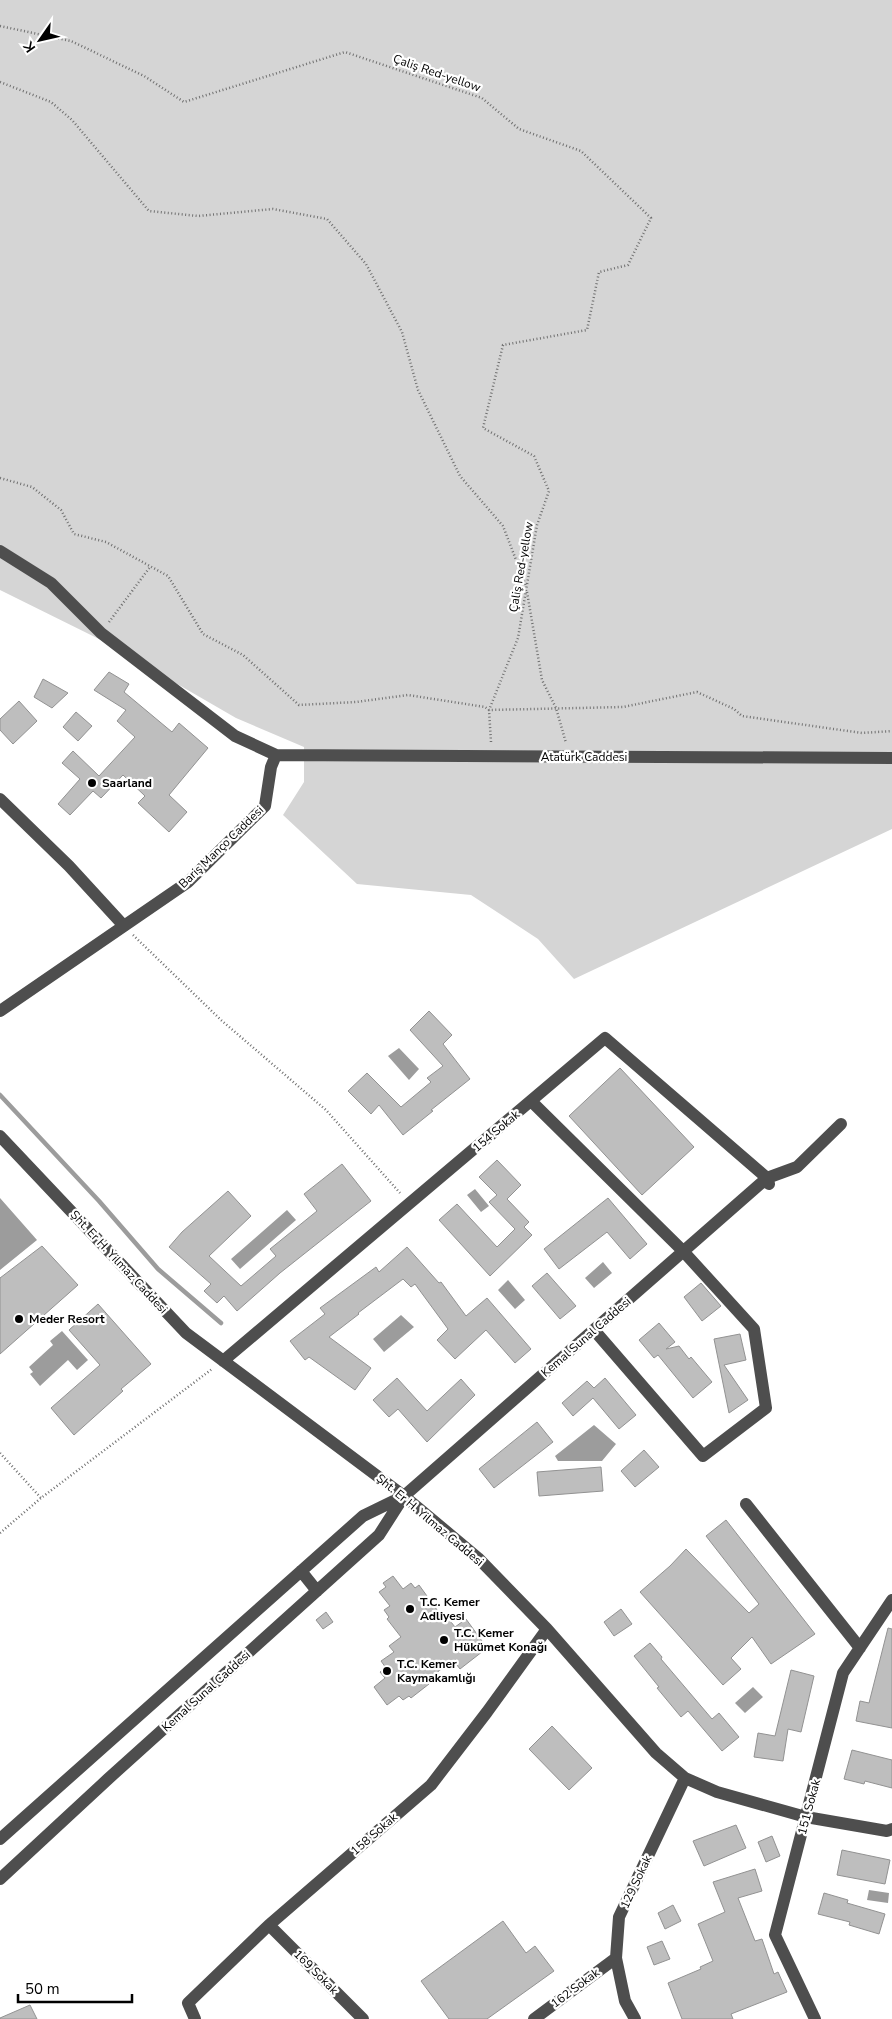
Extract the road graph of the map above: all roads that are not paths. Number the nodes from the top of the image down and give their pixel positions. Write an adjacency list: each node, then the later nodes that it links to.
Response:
1 (0, 551): 2 (street)
2 (276, 756): 3 (street, Atatürk Caddesi); 5 (street, Bariş Manço Caddesi)
3 (892, 758)
4 (0, 800): 5 (street)
5 (124, 926): 6 (street, Bariş Manço Caddesi)
6 (0, 1011)
7 (531, 1101): 10 (street, 154 Sokak); 11 (street); 13 (street, 154 Sokak)
8 (841, 1124): 10 (street)
9 (0, 1136): 13 (street, Şht. Er H. Yilmaz Caddesi)
10 (768, 1182): 11 (street, Kemal Sunal Caddesi)
11 (683, 1251): 12 (street, Kemal Sunal Caddesi); 12 (street)
12 (594, 1330): 14 (street, Kemal Sunal Caddesi)
13 (223, 1361): 14 (street, Şht. Er H. Yilmaz Caddesi)
14 (404, 1496): 16 (street, Kemal Sunal Caddesi); 17 (street, Kemal Sunal Caddesi); 19 (street, Şht. Er H. Yilmaz Caddesi)
15 (746, 1504): 20 (street)
16 (301, 1571): 17 (street); 24 (street, Kemal Sunal Caddesi)
17 (317, 1591): 25 (street, Kemal Sunal Caddesi)
18 (892, 1600): 20 (street, 151 Sokak)
19 (547, 1629): 21 (street, Şht. Er H. Yilmaz Caddesi); 26 (street, 158 Sokak)
20 (860, 1648): 22 (street, 151 Sokak)
21 (685, 1778): 22 (street, Şht. Er H. Yilmaz Caddesi); 27 (street, 129 Sokak)
22 (806, 1817): 23 (street, Şht. Er H. Yilmaz Caddesi); 32 (street, 151 Sokak)
23 (892, 1829)
24 (0, 1839)
25 (0, 1879)
26 (269, 1925): 28 (street, 158 Sokak); 29 (street, 169 Sokak)
27 (616, 1958): 30 (street, 162 Sokak); 31 (street, 129 Sokak)
28 (195, 2019)
29 (363, 2019)
30 (534, 2019)
31 (635, 2019)
32 (814, 2019)

